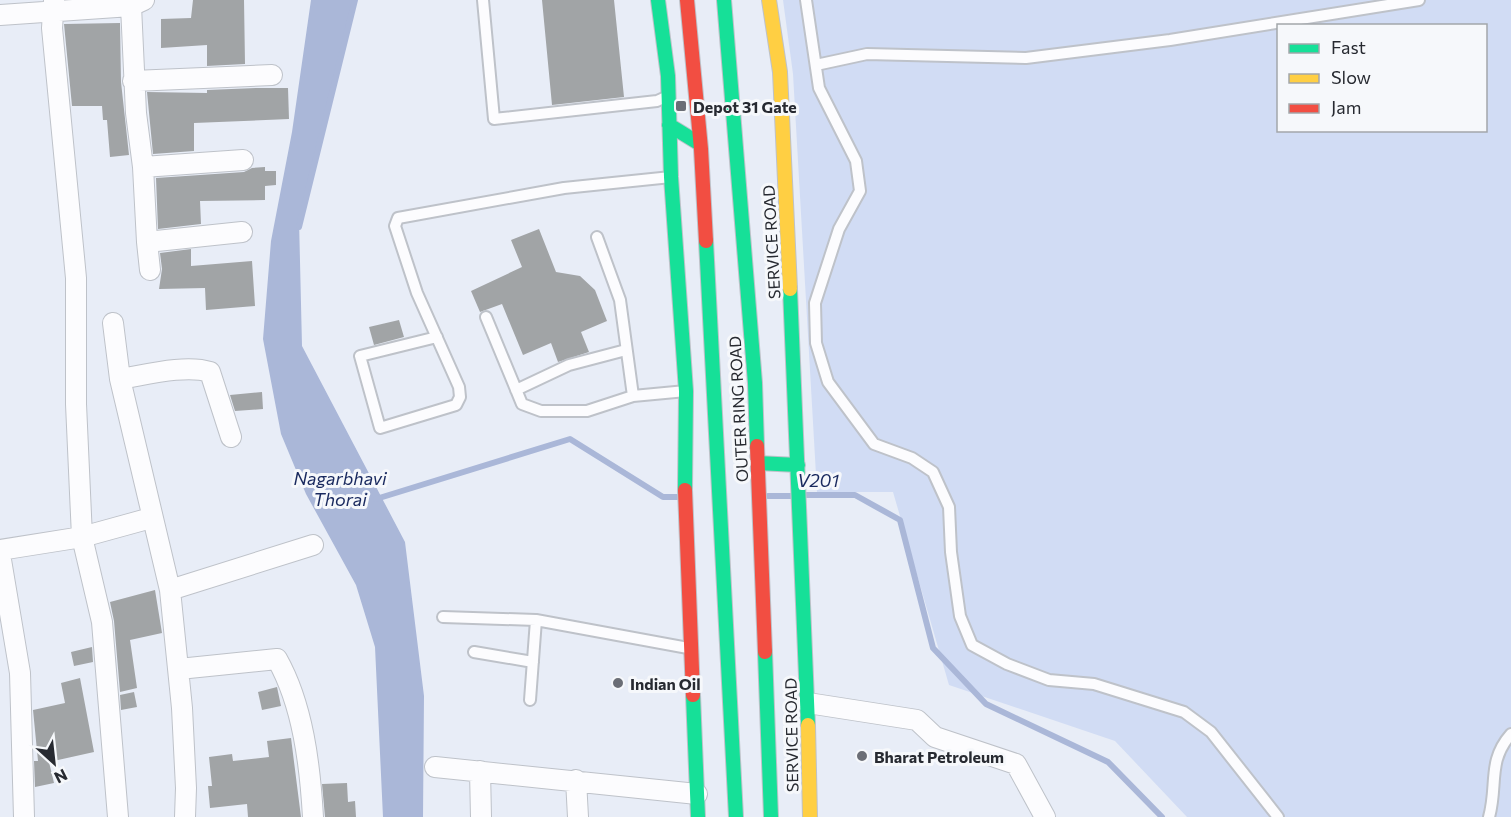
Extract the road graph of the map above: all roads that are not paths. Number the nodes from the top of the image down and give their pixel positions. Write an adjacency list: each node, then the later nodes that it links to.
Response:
1 (483, 0): 14 (lane)
2 (658, 0): 14 (main road)
3 (687, 0): 16 (main road, OUTER RING ROAD)
4 (724, 0): 33 (main road, OUTER RING ROAD)
5 (769, 0): 34 (main road, SERVICE ROAD)
6 (806, 0): 11 (lane)
7 (1419, 0): 11 (lane)
8 (138, 3): 9 (street); 13 (street)
9 (54, 5): 10 (street); 36 (street)
10 (0, 15)
11 (816, 65): 64 (lane)
12 (272, 75): 13 (street)
13 (134, 81): 18 (street)
14 (668, 96): 15 (main road)
15 (669, 124): 16 (main road); 19 (main road)
16 (700, 144): 60 (main road, OUTER RING ROAD)
17 (243, 160): 18 (street)
18 (143, 168): 22 (street)
19 (671, 177): 26 (lane); 30 (main road)
20 (242, 232): 22 (street)
21 (597, 237): 27 (lane)
22 (147, 242): 23 (street)
23 (150, 270)
24 (486, 317): 29 (lane)
25 (114, 323): 28 (street)
26 (437, 337): 26 (lane)
27 (626, 350): 29 (lane); 31 (lane)
28 (120, 380): 32 (street); 35 (street)
29 (516, 390): 31 (lane)
30 (686, 391): 31 (lane); 42 (main road)
31 (633, 396)
32 (231, 437)
33 (758, 463): 34 (main road); 61 (main road, OUTER RING ROAD)
34 (798, 465): 47 (main road, SERVICE ROAD)
35 (151, 518): 36 (street); 39 (street)
36 (82, 537): 38 (street); 54 (street)
37 (313, 545): 39 (street)
38 (0, 552): 53 (street)
39 (170, 590): 45 (street)
40 (443, 617): 41 (lane)
41 (536, 620): 42 (lane); 44 (lane)
42 (691, 648): 52 (main road)
43 (474, 652): 44 (lane)
44 (534, 662): 46 (lane)
45 (179, 669): 55 (street); 56 (street)
46 (530, 700)
47 (808, 703): 62 (main road, SERVICE ROAD); 63 (street)
48 (1511, 734): 65 (lane)
49 (435, 767): 50 (street)
50 (480, 771): 51 (street); 57 (street)
51 (576, 780): 52 (street); 58 (street)
52 (697, 794): 59 (main road)
53 (24, 817)
54 (118, 817)
55 (185, 817)
56 (313, 817)
57 (482, 817)
58 (579, 817)
59 (698, 817)
60 (736, 817)
61 (771, 817)
62 (810, 817)
63 (1045, 817)
64 (1278, 817)
65 (1489, 817)

